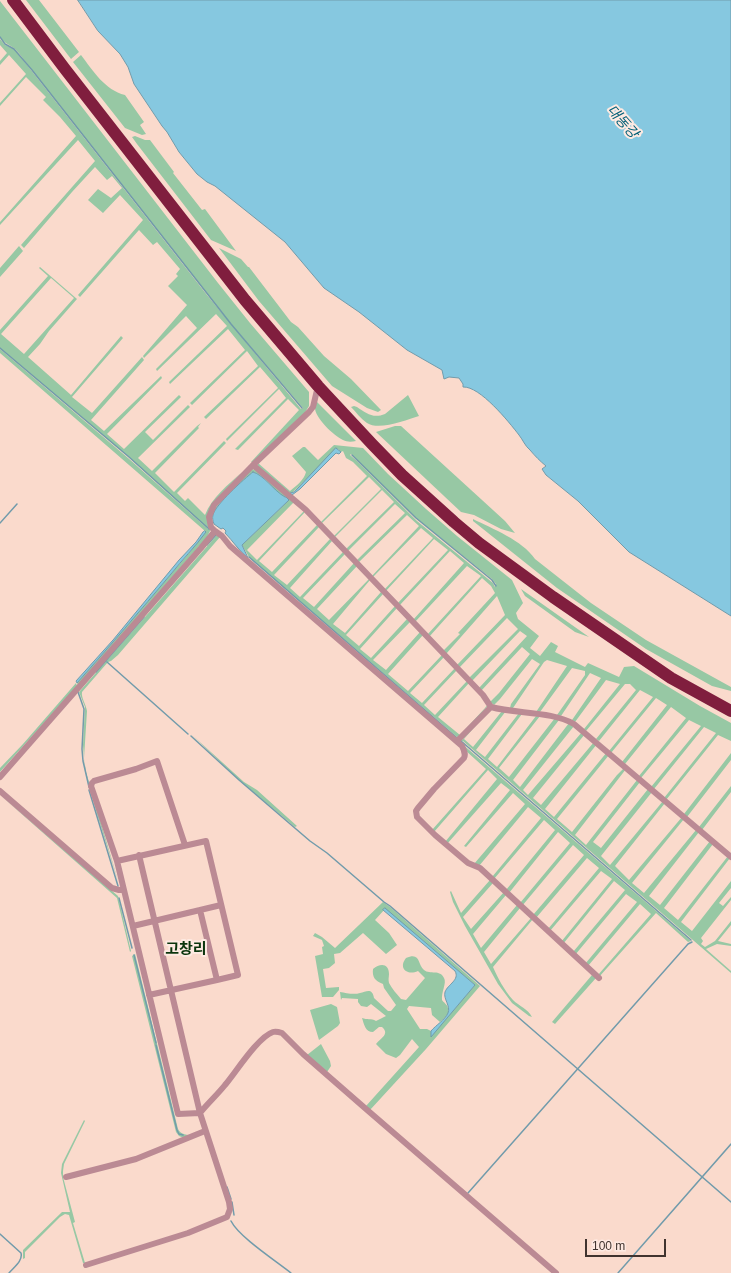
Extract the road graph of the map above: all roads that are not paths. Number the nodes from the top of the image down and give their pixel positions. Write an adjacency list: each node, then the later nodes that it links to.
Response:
1 (13, 0): 2 (highway)
2 (318, 386): 3 (street); 6 (highway)
3 (253, 465): 4 (street); 5 (street)
4 (215, 531): 7 (street); 8 (street)
5 (491, 707): 7 (street); 12 (street)
6 (731, 711)
7 (457, 741): 19 (street)
8 (0, 777)
9 (0, 791): 14 (street)
10 (185, 845): 11 (street); 13 (street); 15 (street)
11 (139, 855): 13 (street); 17 (street)
12 (731, 857)
13 (117, 861): 14 (street)
14 (124, 890): 18 (street)
15 (221, 905): 16 (street); 20 (street)
16 (200, 910): 17 (street); 20 (street)
17 (155, 921): 18 (street); 21 (street)
18 (133, 926): 22 (street)
19 (599, 978)
20 (217, 980): 21 (street)
21 (171, 990): 22 (street); 23 (street)
22 (149, 995): 23 (street)
23 (200, 1112): 24 (street); 27 (street)
24 (205, 1131): 25 (street); 26 (street)
25 (66, 1177)
26 (86, 1265)
27 (556, 1273)

